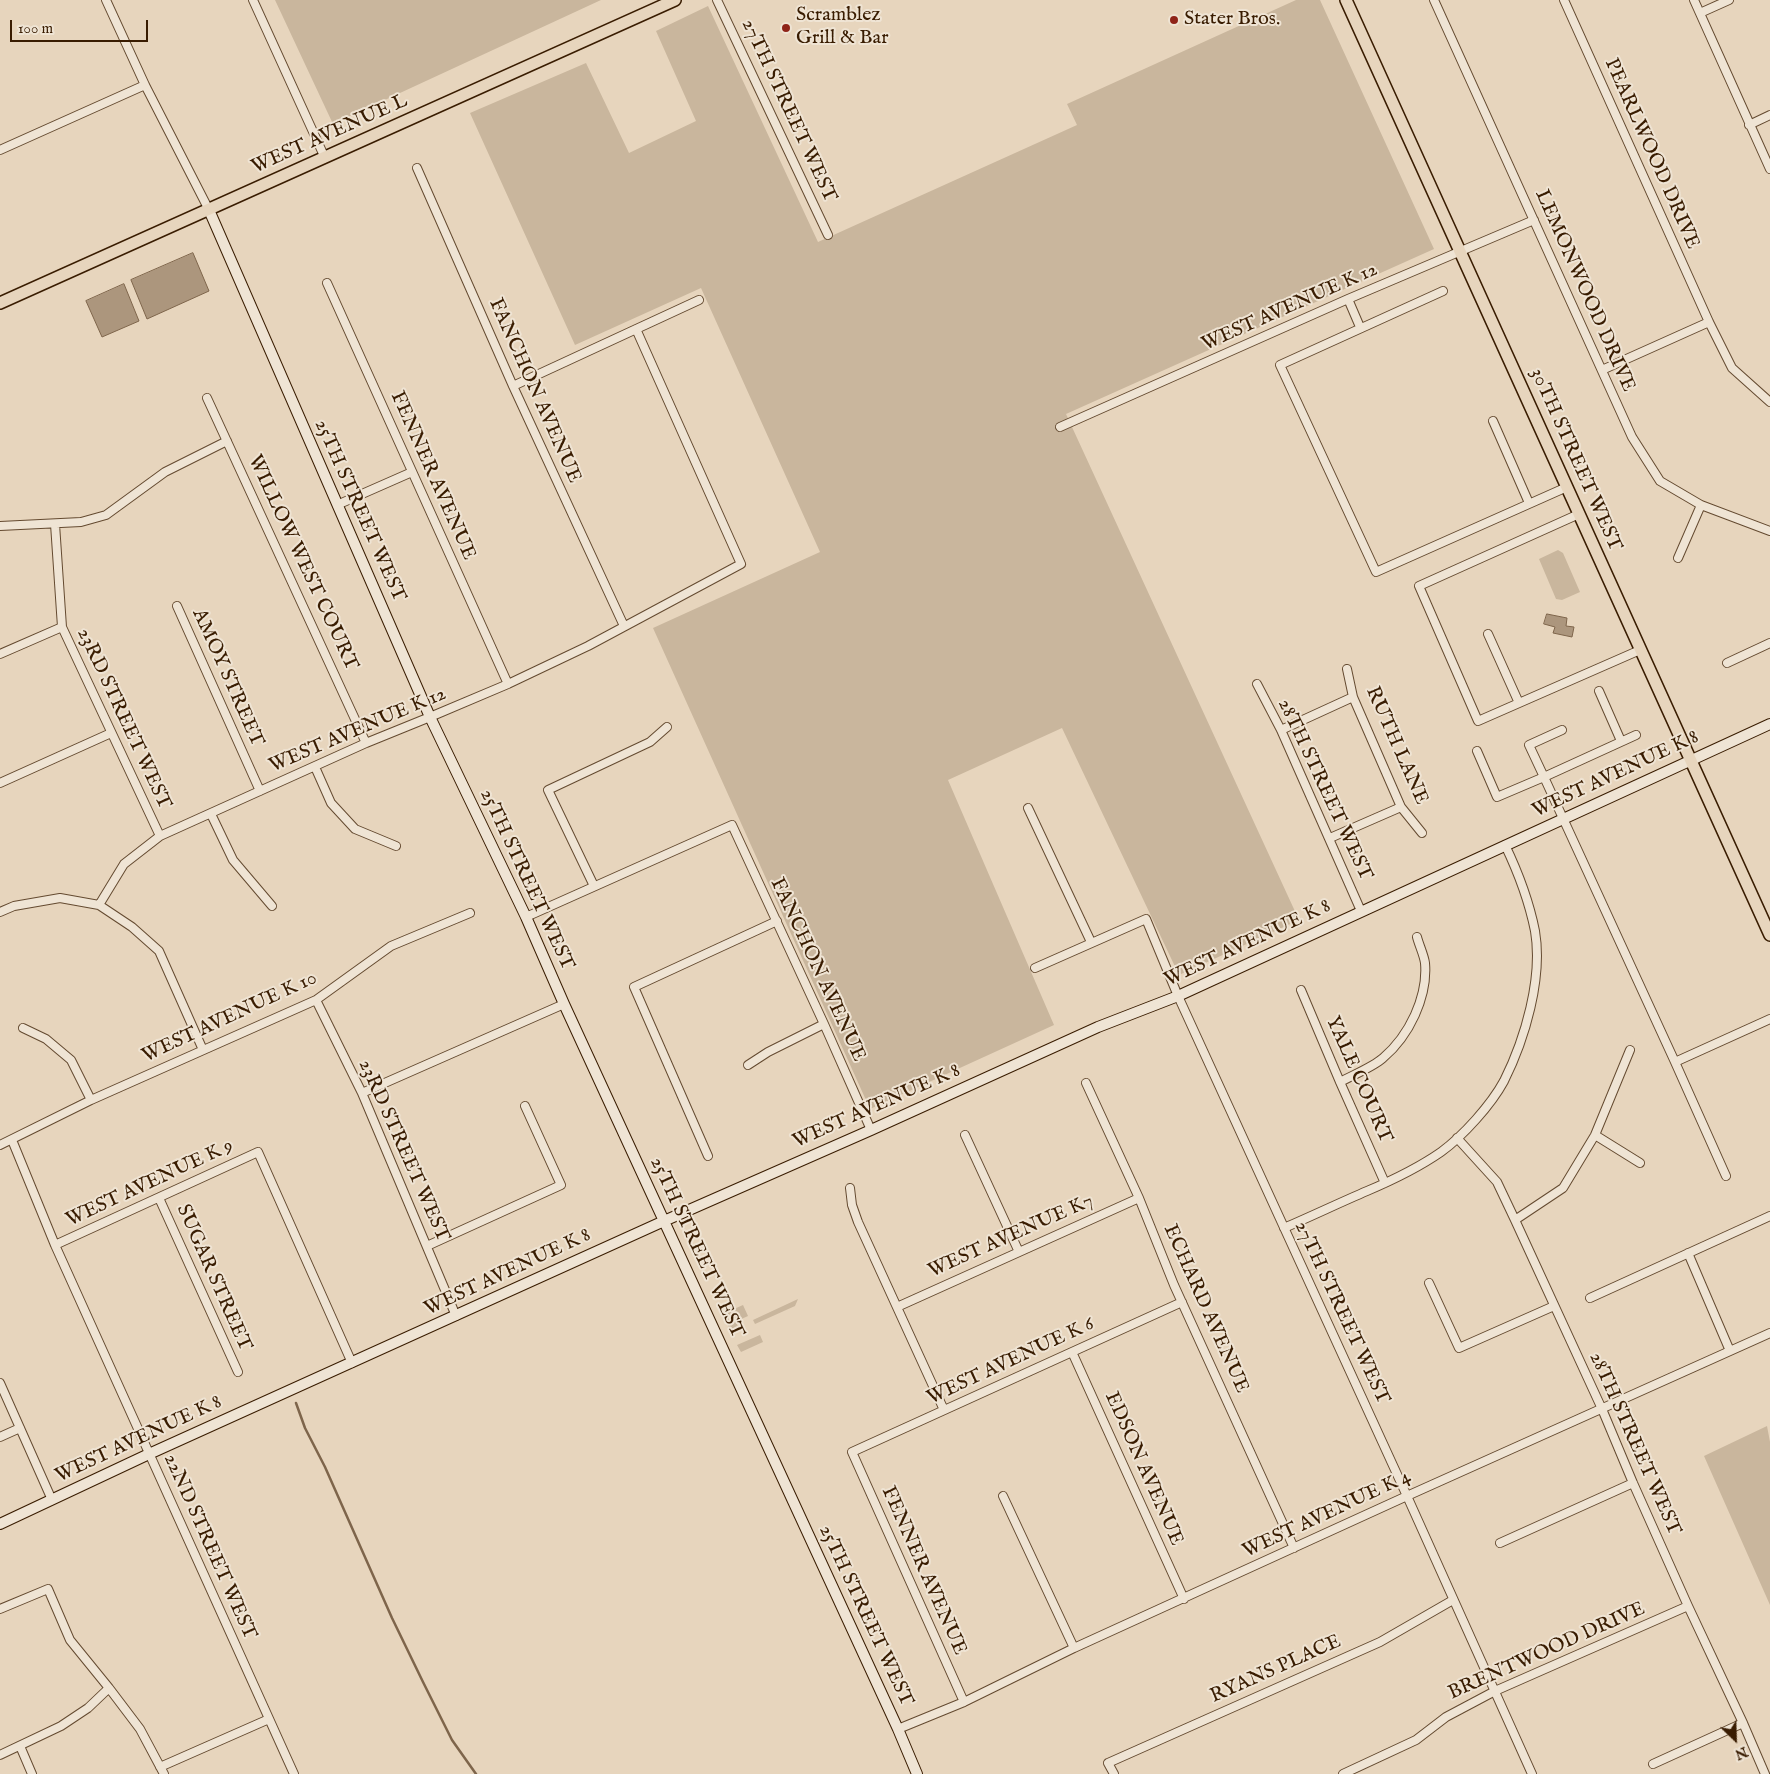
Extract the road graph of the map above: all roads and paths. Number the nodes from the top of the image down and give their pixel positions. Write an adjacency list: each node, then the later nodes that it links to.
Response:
1 (106, 0): 11 (street, 25TH STREET WEST)
2 (254, 0): 15 (street)
3 (675, 0): 15 (main road, WEST AVENUE L)
4 (717, 0): 20 (street, 27TH STREET WEST)
5 (1346, 0): 21 (main road, 30TH STREET WEST)
6 (1434, 0): 19 (street, LEMONWOOD DRIVE)
7 (1564, 0): 27 (street, PEARLWOOD DRIVE)
8 (1694, 0): 10 (street)
9 (1729, 0): 10 (street)
10 (1700, 13): 13 (street)
11 (145, 85): 14 (street); 18 (street, 25TH STREET WEST)
12 (1770, 115): 13 (street)
13 (1749, 125): 17 (street)
14 (0, 150)
15 (325, 158): 18 (main road, WEST AVENUE L)
16 (418, 168): 31 (street, FANCHON AVENUE)
17 (1770, 169)
18 (209, 210): 26 (main road, WEST AVENUE L); 40 (street, 25TH STREET WEST)
19 (1534, 220): 21 (street, WEST AVENUE K 12); 30 (street, LEMONWOOD DRIVE)
20 (828, 235)
21 (1460, 251): 24 (street, WEST AVENUE K 12); 38 (main road, 30TH STREET WEST)
22 (327, 283): 37 (street, FENNER AVENUE)
23 (1443, 291): 28 (street)
24 (1348, 299): 28 (street); 35 (street, WEST AVENUE K 12)
25 (699, 300): 29 (street)
26 (0, 303)
27 (1709, 322): 30 (street); 33 (street, PEARLWOOD DRIVE)
28 (1360, 327): 39 (street)
29 (636, 329): 31 (street); 48 (street, WEST AVENUE K 12)
30 (1602, 370): 41 (street, LEMONWOOD DRIVE)
31 (513, 386): 48 (street, FANCHON AVENUE)
32 (207, 398): 36 (street, WILLOW WEST COURT)
33 (1770, 402)
34 (1493, 421): 39 (street)
35 (1060, 427)
36 (227, 441): 43 (street); 69 (street, WILLOW WEST COURT)
37 (412, 472): 40 (street); 56 (street, FENNER AVENUE)
38 (1567, 487): 39 (street); 42 (main road, 30TH STREET WEST)
39 (1529, 504)
40 (337, 505): 61 (street, 25TH STREET WEST)
41 (1701, 505): 45 (street, LEMONWOOD DRIVE); 46 (street)
42 (1579, 514): 52 (main road, 30TH STREET WEST); 60 (street)
43 (55, 524): 44 (street); 49 (street, 23RD STREET WEST)
44 (0, 526)
45 (1770, 531)
46 (1678, 558)
47 (177, 606): 75 (street, AMOY STREET)
48 (624, 626): 56 (street, WEST AVENUE K 12)
49 (62, 627): 53 (street); 66 (street, 23RD STREET WEST)
50 (1488, 634): 60 (street)
51 (1770, 643): 54 (street)
52 (1640, 650): 60 (street); 71 (main road, 30TH STREET WEST)
53 (0, 654)
54 (1727, 663)
55 (1347, 669): 59 (street, RUTH LANE)
56 (508, 684): 61 (street, WEST AVENUE K 12)
57 (1257, 684): 64 (street, 28TH STREET WEST)
58 (1599, 691): 68 (street)
59 (1353, 696): 64 (street); 76 (street, RUTH LANE)
60 (1519, 703)
61 (430, 717): 69 (street, WEST AVENUE K 12); 91 (street, 25TH STREET WEST)
62 (1770, 724): 71 (street, WEST AVENUE K 8)
63 (666, 727): 85 (street)
64 (1281, 730): 82 (street, 28TH STREET WEST)
65 (1562, 730): 73 (street)
66 (111, 733): 74 (street); 81 (street, 23RD STREET WEST)
67 (1636, 735): 68 (street)
68 (1622, 741): 73 (street)
69 (366, 743): 72 (street, WEST AVENUE K 12)
70 (1477, 751): 73 (street)
71 (1690, 760): 79 (street, WEST AVENUE K 8); 93 (main road, 30TH STREET WEST)
72 (315, 767): 75 (street, WEST AVENUE K 12); 84 (street)
73 (1544, 777): 79 (street)
74 (0, 783)
75 (260, 791): 78 (street, WEST AVENUE K 12)
76 (1401, 807): 80 (street, RUTH LANE); 82 (street)
77 (1028, 808): 95 (street)
78 (210, 814): 81 (street, WEST AVENUE K 12); 87 (street)
79 (1564, 818): 83 (street, WEST AVENUE K 8); 106 (street)
80 (1422, 833)
81 (160, 836): 86 (street, WEST AVENUE K 12)
82 (1330, 838): 88 (street, 28TH STREET WEST)
83 (1505, 845): 88 (street, WEST AVENUE K 8); 116 (street)
84 (396, 846)
85 (594, 886): 91 (street); 92 (street, FANCHON AVENUE)
86 (99, 905): 89 (street); 104 (street)
87 (272, 906)
88 (1362, 911): 98 (street, WEST AVENUE K 8)
89 (0, 912)
90 (470, 914): 99 (street, WEST AVENUE K 10)
91 (526, 917): 100 (street, 25TH STREET WEST)
92 (777, 921): 102 (street, FANCHON AVENUE); 119 (street)
93 (1770, 935)
94 (1417, 937): 108 (street)
95 (1091, 942): 96 (street); 98 (street, 27TH STREET WEST)
96 (1035, 968)
97 (1301, 990): 108 (street, YALE COURT)
98 (1178, 996): 113 (street, WEST AVENUE K 8); 129 (street, 27TH STREET WEST)
99 (316, 1000): 104 (street, WEST AVENUE K 10); 110 (street, 23RD STREET WEST)
100 (564, 1004): 110 (street); 128 (street, 25TH STREET WEST)
101 (1770, 1019): 106 (street)
102 (824, 1024): 107 (street); 113 (street, FANCHON AVENUE)
103 (23, 1028): 111 (street)
104 (203, 1050): 111 (street, WEST AVENUE K 10)
105 (1630, 1050): 114 (street)
106 (1675, 1062): 121 (street)
107 (748, 1065)
108 (1340, 1082): 122 (street, YALE COURT)
109 (1086, 1083): 125 (street, ECHARD AVENUE)
110 (362, 1093): 131 (street, 23RD STREET WEST)
111 (91, 1100): 117 (street, WEST AVENUE K 10)
112 (525, 1106): 131 (street)
113 (871, 1130): 128 (street, WEST AVENUE K 8)
114 (1595, 1135): 120 (street); 127 (street)
115 (965, 1136): 132 (street)
116 (1458, 1138): 122 (street); 127 (street, 28TH STREET WEST)
117 (12, 1140): 118 (street, WEST AVENUE K 10); 130 (street, 22ND STREET WEST)
118 (0, 1145)
119 (708, 1156)
120 (1640, 1163)
121 (1726, 1176)
122 (1385, 1183): 129 (street)
123 (850, 1188): 138 (street)
124 (159, 1198): 130 (street, WEST AVENUE K 9); 143 (street, WEST AVENUE K 9); 144 (street, SUGAR STREET)
125 (1139, 1198): 132 (street, WEST AVENUE K7); 136 (street, ECHARD AVENUE)
126 (1770, 1216): 133 (street)
127 (1515, 1220): 137 (street, 28TH STREET WEST)
128 (664, 1221): 139 (street, WEST AVENUE K 8); 169 (street, 25TH STREET WEST)
129 (1284, 1228): 154 (street, 27TH STREET WEST)
130 (55, 1245): 151 (street, 22ND STREET WEST)
131 (427, 1246): 139 (street, 23RD STREET WEST)
132 (1019, 1252): 138 (street, WEST AVENUE K7)
133 (1688, 1254): 135 (street); 141 (street)
134 (1429, 1283): 137 (street)
135 (1590, 1298)
136 (1182, 1302): 142 (street, WEST AVENUE K 6); 158 (street, ECHARD AVENUE)
137 (1554, 1306): 146 (street, 28TH STREET WEST)
138 (897, 1307): 147 (street)
139 (456, 1316): 143 (street, WEST AVENUE K 8)
140 (1770, 1333): 141 (street, WEST AVENUE K 4)
141 (1730, 1351): 146 (street, WEST AVENUE K 4)
142 (1072, 1352): 147 (street, WEST AVENUE K 6); 159 (street, EDSON AVENUE)
143 (352, 1363): 151 (street, WEST AVENUE K 8)
144 (238, 1372)
145 (0, 1383): 148 (street)
146 (1602, 1408): 152 (street, 28TH STREET WEST); 154 (street, WEST AVENUE K 4)
147 (944, 1410): 150 (street, WEST AVENUE K 6)
148 (20, 1428): 149 (street); 155 (street)
149 (0, 1437)
150 (852, 1452): 166 (street, FENNER AVENUE)
151 (149, 1454): 155 (street, WEST AVENUE K 8); 167 (street, 22ND STREET WEST)
152 (1633, 1483): 157 (street); 161 (street, 28TH STREET WEST)
153 (1003, 1496): 163 (street)
154 (1407, 1496): 158 (street, WEST AVENUE K 4); 160 (street, 27TH STREET WEST)
155 (52, 1500): 156 (street, WEST AVENUE K 8)
156 (0, 1524)
157 (1500, 1543)
158 (1294, 1548): 159 (street, WEST AVENUE K 4)
159 (1184, 1599): 163 (street, WEST AVENUE K 4)
160 (1453, 1600): 165 (street, 27TH STREET WEST); 177 (street, RYANS PLACE)
161 (1688, 1606): 165 (street, BRENTWOOD DRIVE); 168 (street, 28TH STREET WEST)
162 (0, 1609): 164 (street)
163 (1074, 1648): 166 (street, WEST AVENUE K 4)
164 (110, 1688): 170 (street); 173 (street)
165 (1494, 1691): 178 (street, BRENTWOOD DRIVE); 179 (street, 27TH STREET WEST)
166 (964, 1702): 169 (street, WEST AVENUE K 4)
167 (269, 1719): 173 (street); 175 (street, 22ND STREET WEST)
168 (1743, 1723): 172 (street); 180 (street, 28TH STREET WEST)
169 (898, 1730): 176 (street, 25TH STREET WEST)
170 (20, 1746): 171 (street); 174 (street)
171 (0, 1755)
172 (1653, 1764)
173 (162, 1770)
174 (32, 1774)
175 (294, 1774)
176 (917, 1774)
177 (1114, 1774)
178 (1343, 1774)
179 (1532, 1774)
180 (1765, 1774)

